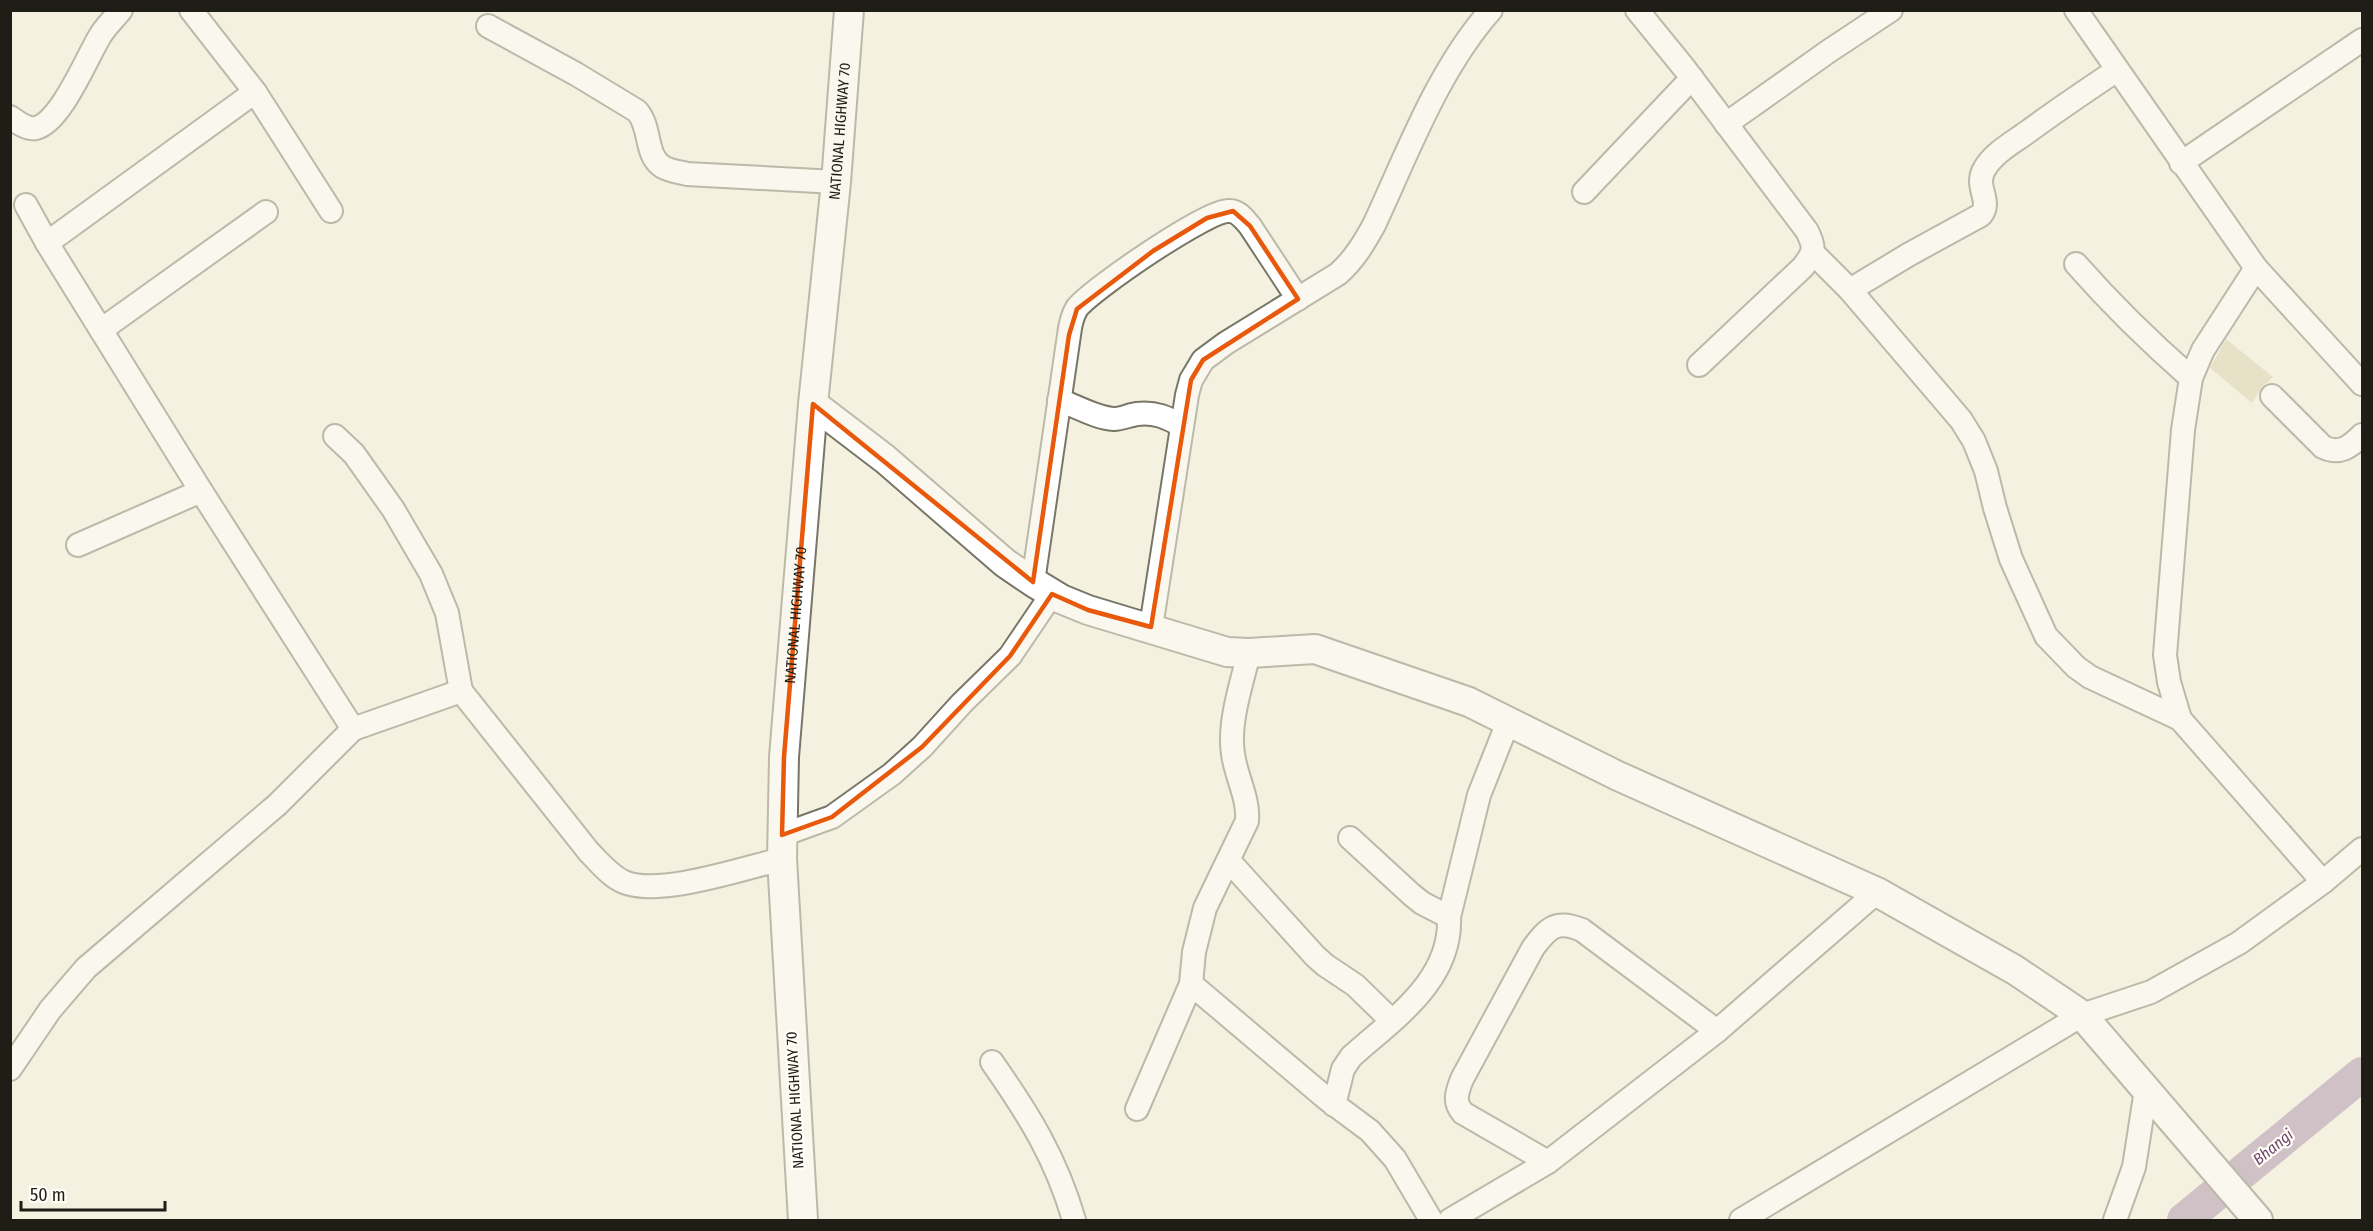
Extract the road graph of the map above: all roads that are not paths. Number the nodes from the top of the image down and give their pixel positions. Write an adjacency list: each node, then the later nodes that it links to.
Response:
1 (121, 10): 13 (street)
2 (191, 10): 12 (street)
3 (849, 10): 16 (main road, NATIONAL HIGHWAY 70)
4 (1491, 10): 26 (street)
5 (1638, 10): 11 (street)
6 (1891, 10): 14 (street)
7 (2076, 10): 10 (street)
8 (488, 27): 16 (street)
9 (2362, 40): 15 (street)
10 (2117, 70): 15 (street); 25 (street)
11 (1692, 78): 14 (street); 17 (street)
12 (255, 92): 19 (street); 21 (street)
13 (10, 117)
14 (1726, 124): 22 (street)
15 (2181, 163): 24 (street)
16 (836, 182): 33 (main road, NATIONAL HIGHWAY 70)
17 (1584, 192)
18 (26, 204): 21 (street)
19 (331, 211)
20 (266, 212): 27 (street)
21 (47, 243): 27 (street)
22 (1813, 253): 25 (street); 28 (street)
23 (2076, 264): 29 (street)
24 (2256, 268): 29 (street); 30 (street)
25 (1850, 290): 43 (street)
26 (1298, 299): 32 (street); 34 (street)
27 (101, 330): 37 (street)
28 (1699, 364)
29 (2190, 378): 43 (street)
30 (2362, 384)
31 (2272, 396): 35 (street)
32 (1059, 400): 34 (street); 39 (street)
33 (813, 404): 39 (main road); 47 (main road, NATIONAL HIGHWAY 70)
34 (1182, 426): 40 (street)
35 (2362, 435)
36 (335, 436): 42 (street)
37 (201, 491): 38 (street); 45 (street)
38 (78, 544)
39 (1043, 588): 40 (main road); 47 (street)
40 (1151, 627): 41 (main road)
41 (1249, 653): 44 (main road); 49 (street)
42 (461, 691): 45 (street); 47 (street)
43 (2180, 719): 50 (street)
44 (1508, 722): 51 (main road); 52 (street)
45 (353, 729): 58 (street)
46 (1350, 838): 52 (street)
47 (782, 847): 63 (main road, NATIONAL HIGHWAY 70)
48 (2362, 849): 50 (street)
49 (1229, 861): 53 (street); 55 (street)
50 (2323, 882): 54 (street)
51 (1877, 892): 54 (main road); 56 (street)
52 (1449, 917): 55 (street)
53 (1191, 984): 60 (street); 61 (street)
54 (2082, 1015): 59 (main road); 67 (street)
55 (1392, 1022): 60 (street)
56 (1717, 1031): 62 (street); 62 (street)
57 (993, 1062): 64 (street)
58 (10, 1069)
59 (2146, 1090): 68 (street); 69 (main road)
60 (1334, 1105): 65 (street)
61 (1137, 1109)
62 (1548, 1162): 66 (street)
63 (803, 1221)
64 (1074, 1221)
65 (1431, 1221)
66 (1450, 1221)
67 (1741, 1221)
68 (2115, 1221)
69 (2258, 1221)

